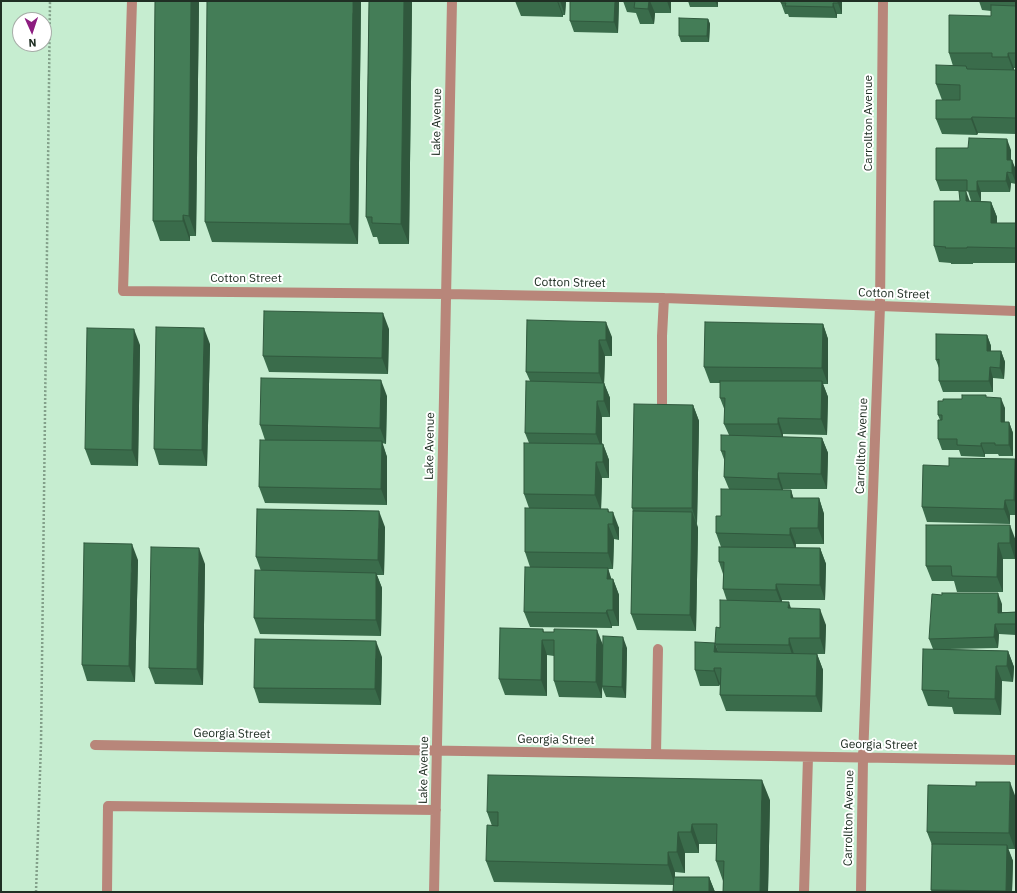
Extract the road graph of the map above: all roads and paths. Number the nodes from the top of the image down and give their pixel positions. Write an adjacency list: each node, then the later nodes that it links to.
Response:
1 (50, 1): 18 (path)
2 (132, 1): 5 (street, Cotton Street)
3 (452, 1): 5 (street, Lake Avenue)
4 (883, 1): 7 (street, Carrollton Avenue)
5 (446, 294): 6 (street, Cotton Street); 12 (street, Lake Avenue)
6 (664, 298): 7 (street, Cotton Street); 9 (street)
7 (880, 306): 8 (street, Cotton Street); 15 (street, Carrollton Avenue)
8 (1016, 311)
9 (662, 416)
10 (658, 649): 13 (street)
11 (95, 745): 12 (street, Georgia Street)
12 (437, 751): 13 (street, Georgia Street); 17 (street, Lake Avenue)
13 (656, 754): 14 (street, Georgia Street)
14 (808, 757): 15 (street, Georgia Street); 21 (street)
15 (864, 758): 16 (street, Georgia Street); 22 (street, Carrollton Avenue)
16 (1016, 760)
17 (436, 810): 19 (street); 20 (street, Lake Avenue)
18 (36, 892)
19 (107, 892)
20 (434, 892)
21 (804, 892)
22 (861, 892)

